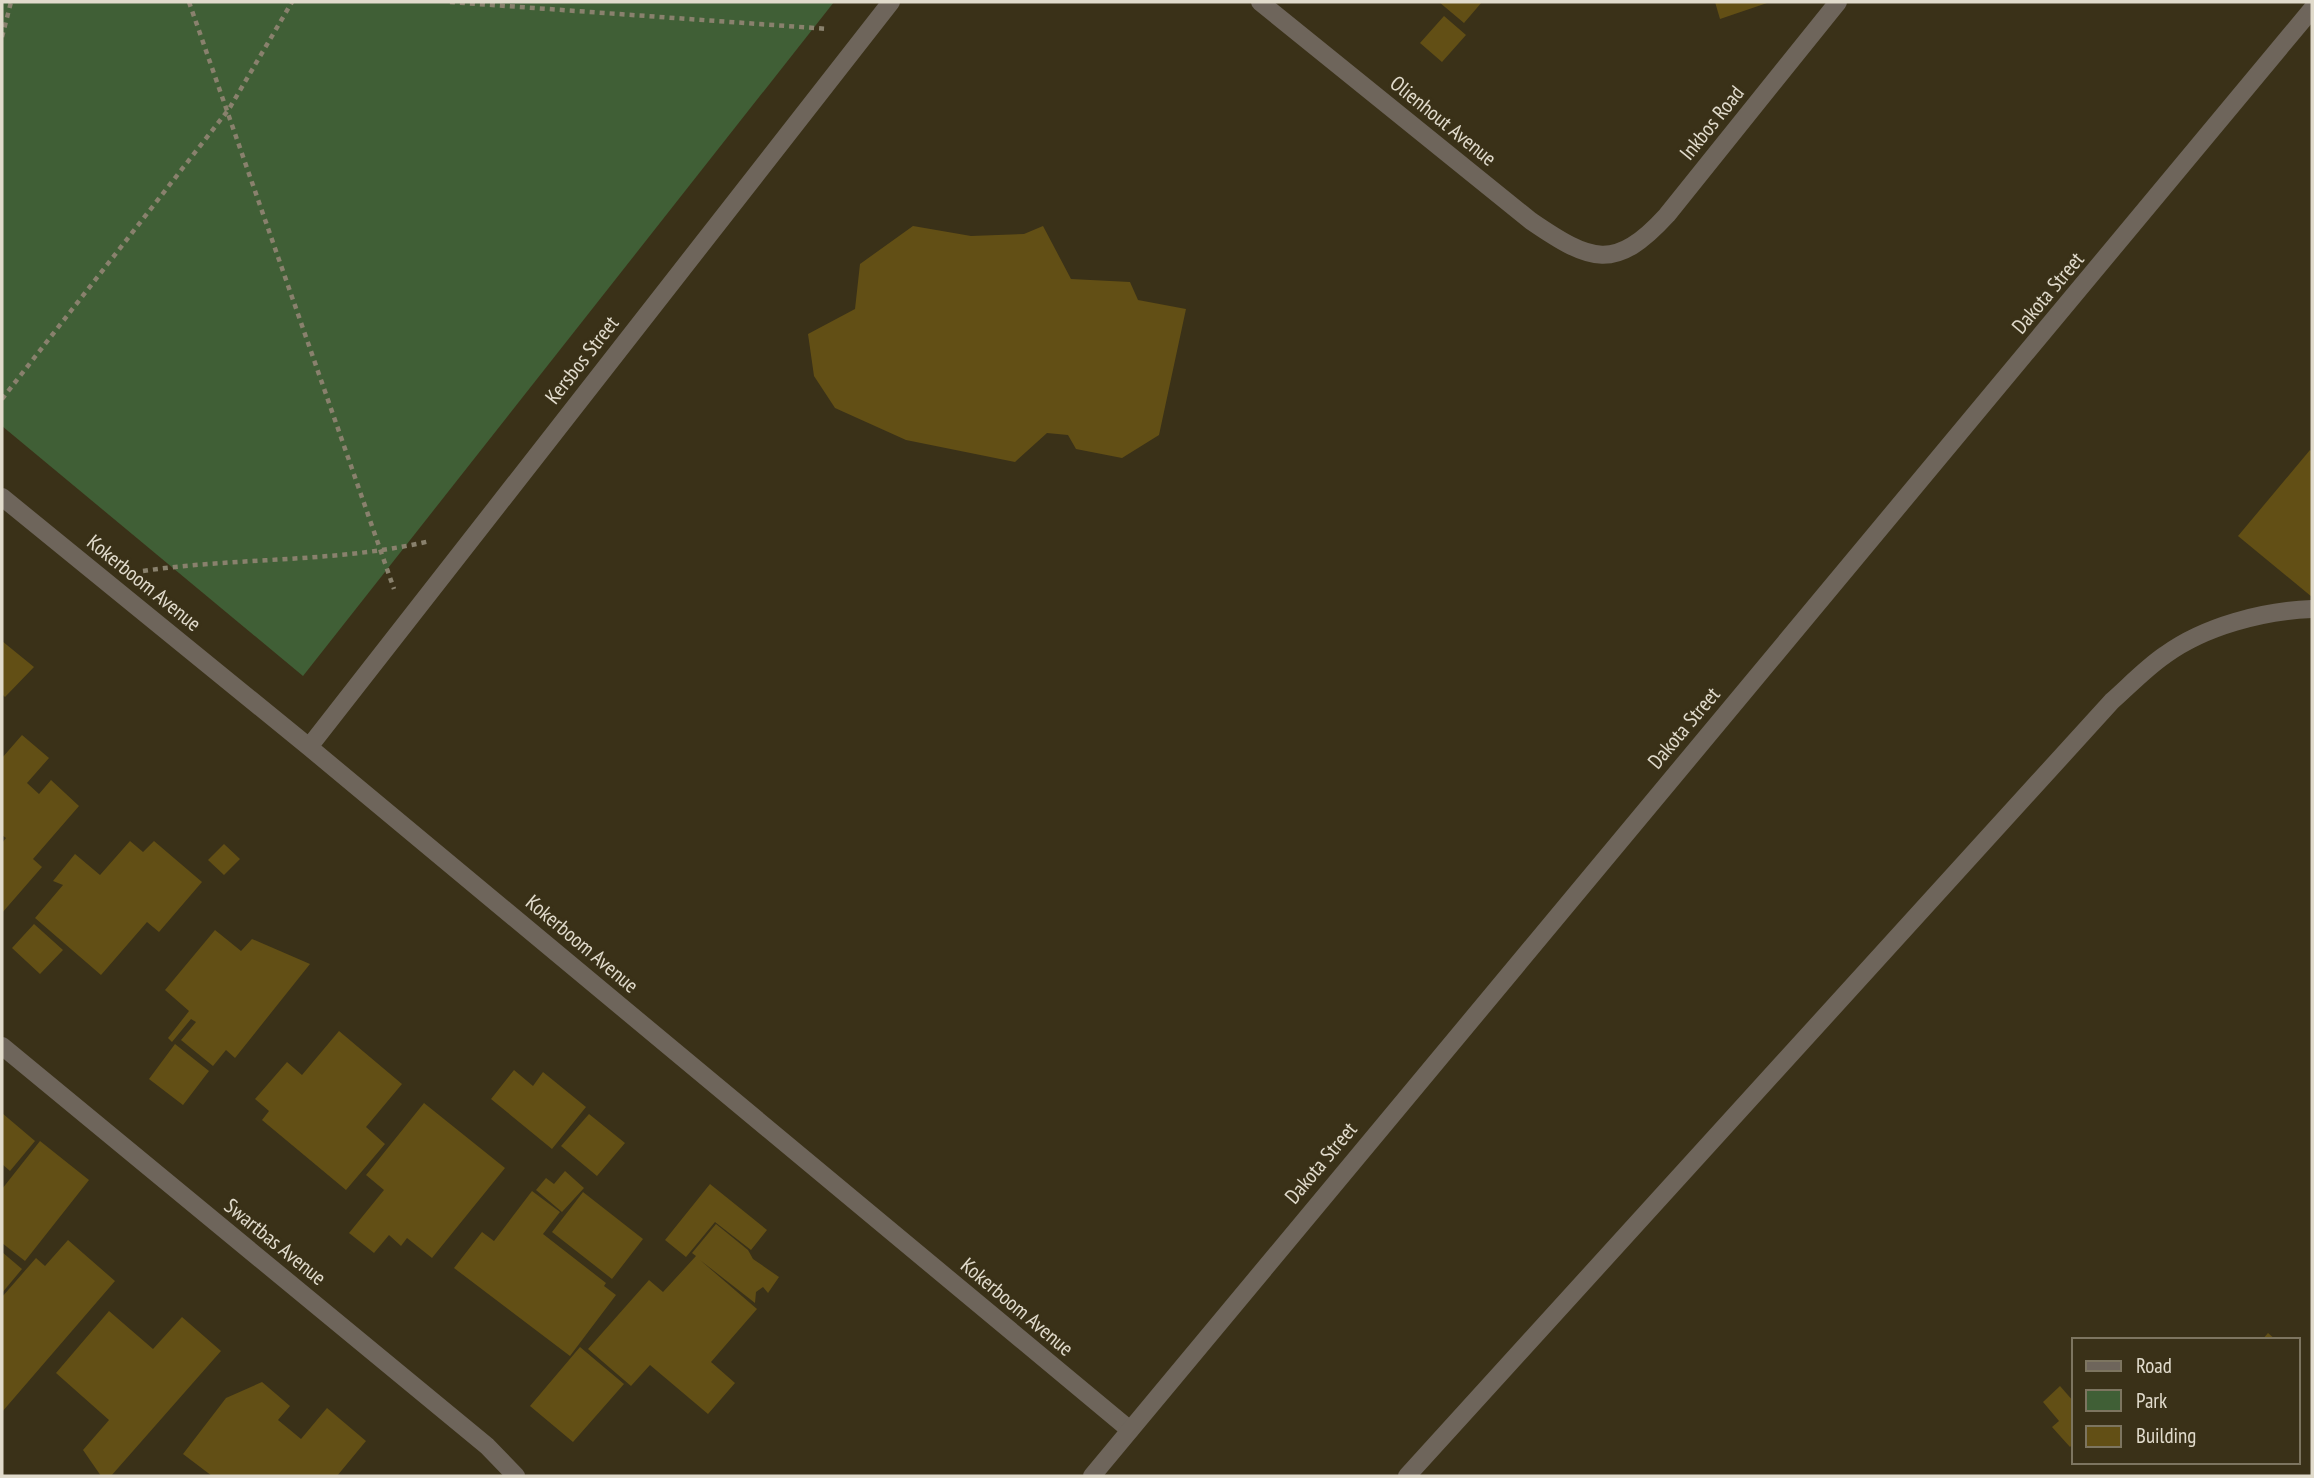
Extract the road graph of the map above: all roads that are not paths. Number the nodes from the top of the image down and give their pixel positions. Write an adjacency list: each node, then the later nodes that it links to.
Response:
1 (891, 2): 8 (street, Kersbos Street)
2 (1260, 2): 5 (street, Olienhout Avenue)
3 (1838, 2): 5 (street, Inkbos Road)
4 (2312, 9): 10 (street, Dakota Street)
5 (1608, 255)
6 (2, 497): 8 (street, Kokerboom Avenue)
7 (2312, 609): 13 (street)
8 (309, 747): 10 (street, Kokerboom Avenue)
9 (2, 1046): 11 (street, Swartbas Avenue)
10 (1130, 1430): 12 (street, Dakota Street)
11 (516, 1476)
12 (1092, 1476)
13 (1408, 1476)

